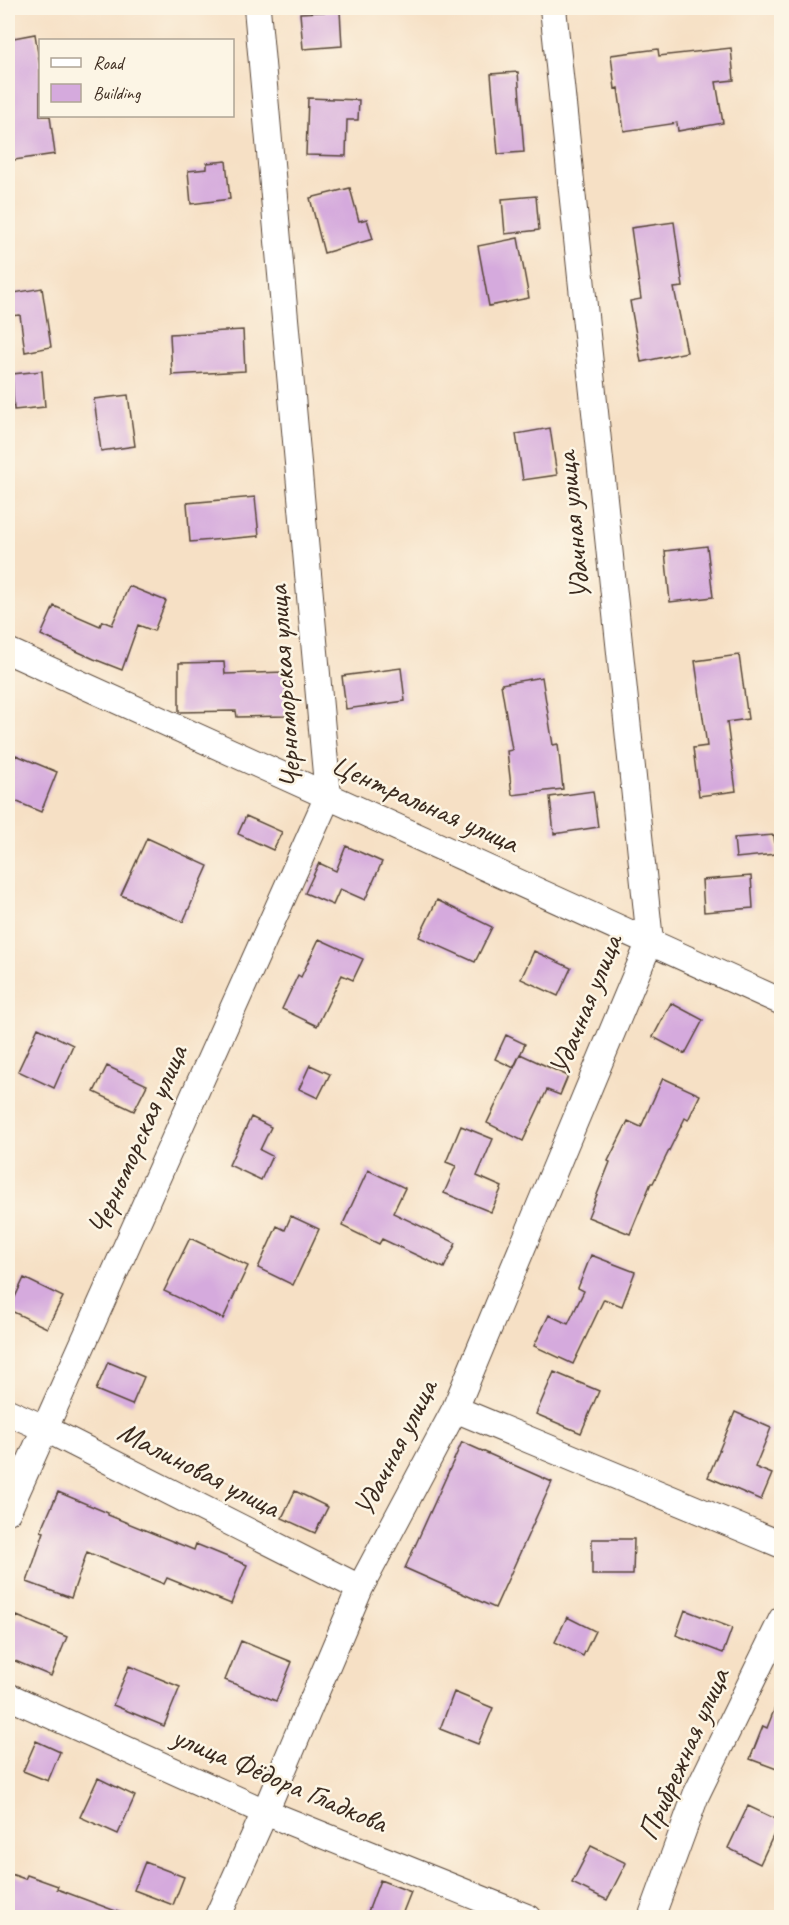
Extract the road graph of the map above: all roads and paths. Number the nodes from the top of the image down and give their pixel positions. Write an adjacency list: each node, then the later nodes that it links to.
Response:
1 (257, 8): 5 (street, Черноморская улица)
2 (553, 8): 6 (street, Удачная улица)
3 (8, 642): 4 (street)
4 (8, 652): 5 (street, Центральная улица)
5 (328, 796): 6 (street, Центральная улица); 10 (street, Черноморская улица)
6 (650, 941): 7 (street, Центральная улица); 8 (street, Удачная улица)
7 (782, 1002)
8 (455, 1409): 12 (street); 13 (street, Удачная улица)
9 (8, 1412): 10 (street, Малиновая улица)
10 (44, 1428): 11 (street, Черноморская улица); 13 (street, Малиновая улица)
11 (8, 1511)
12 (782, 1545)
13 (360, 1588): 16 (street, Удачная улица)
14 (782, 1619): 19 (street, Прибрежная улица)
15 (8, 1696): 16 (street, улица Фёдора Гладкова)
16 (265, 1812): 17 (street, Удачная улица); 18 (street, улица Фёдора Гладкова)
17 (217, 1917)
18 (529, 1917)
19 (651, 1917)

